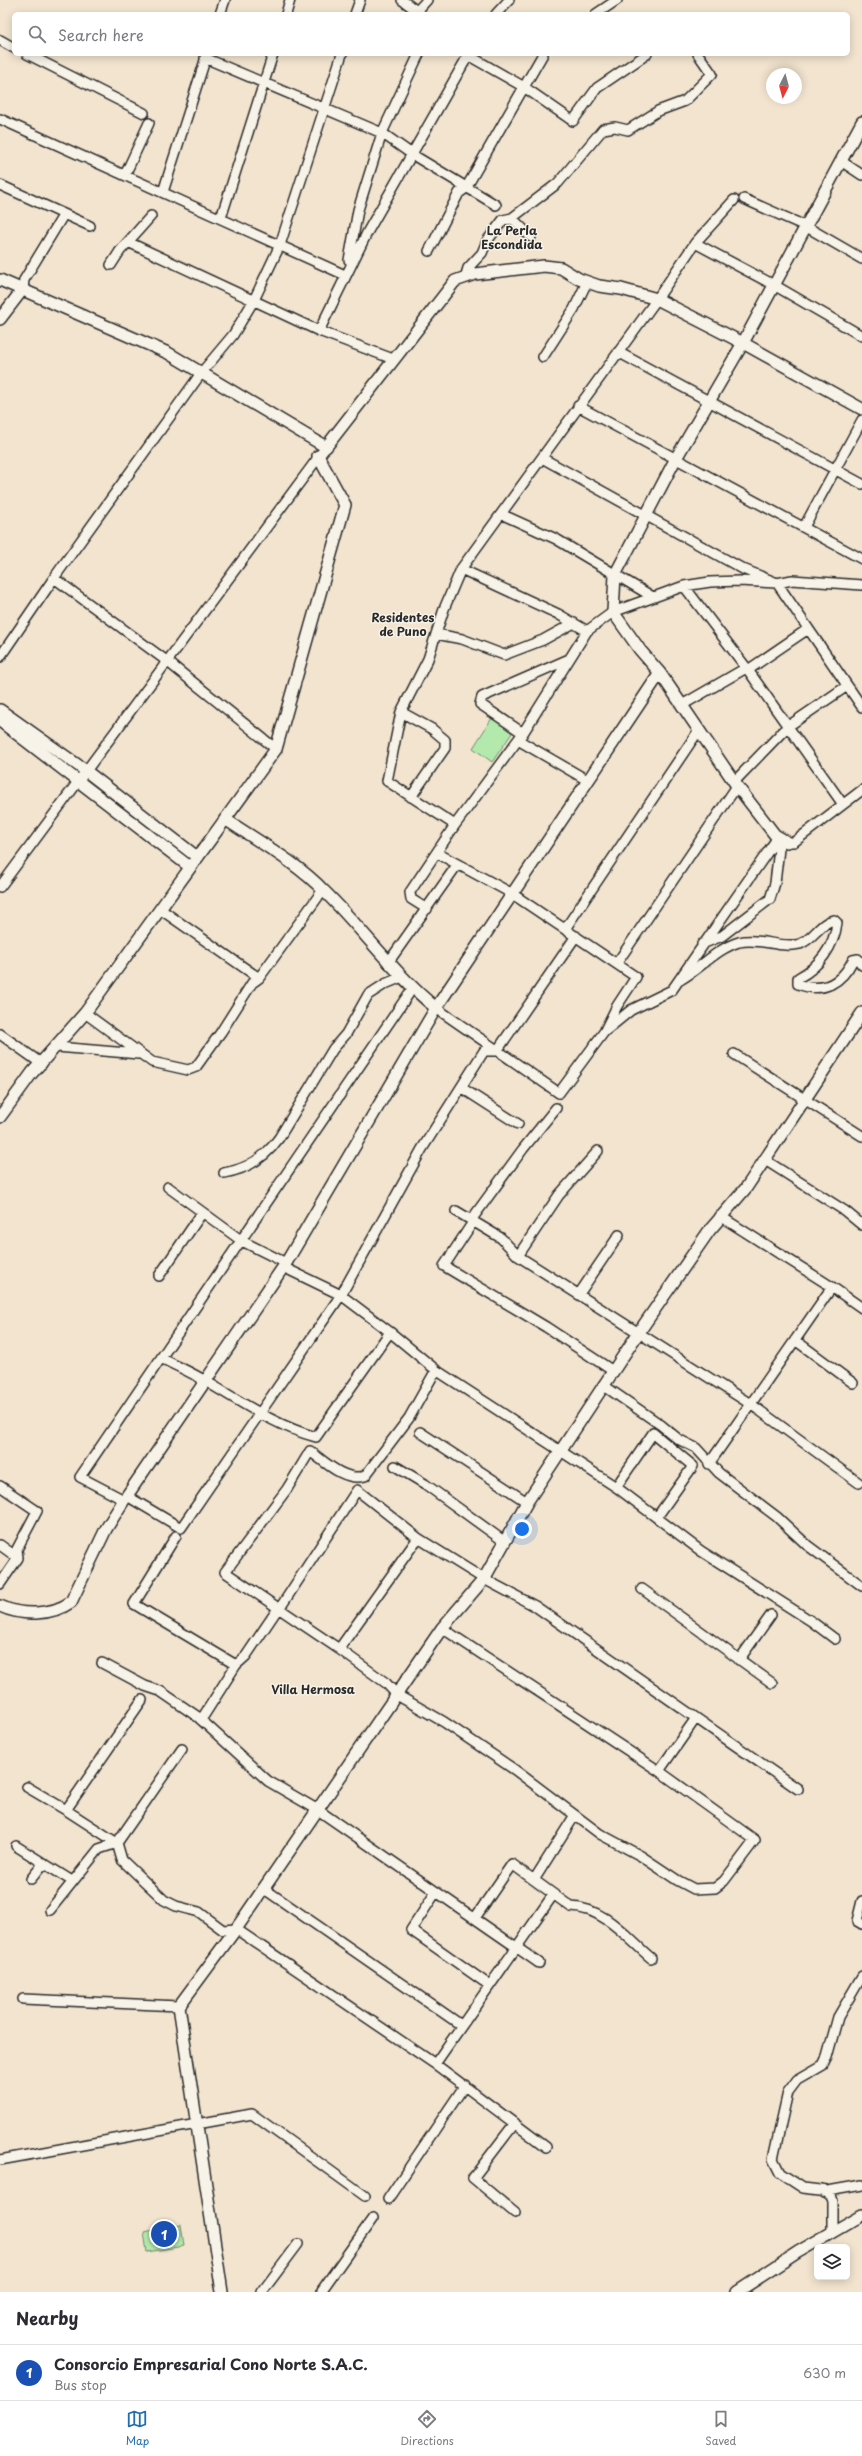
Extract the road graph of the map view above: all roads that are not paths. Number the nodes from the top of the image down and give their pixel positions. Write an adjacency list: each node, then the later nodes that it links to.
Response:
1 (225, 0): 8 (street)
2 (290, 0): 9 (street)
3 (360, 0): 10 (street)
4 (402, 0): 11 (street)
5 (428, 0): 11 (street)
6 (509, 0): 12 (street)
7 (617, 0): 13 (street)
8 (221, 12)
9 (287, 12)
10 (356, 12)
11 (419, 12)
12 (498, 12)
13 (599, 12)
14 (0, 40): 15 (street)
15 (12, 47)
16 (31, 56): 29 (street)
17 (206, 56): 26 (street); 40 (street)
18 (272, 56): 26 (street)
19 (341, 56): 28 (street)
20 (417, 56): 33 (street)
21 (467, 56): 34 (street)
22 (470, 56): 27 (street)
23 (542, 56): 27 (street)
24 (645, 56): 27 (street)
25 (699, 56): 47 (street)
26 (264, 83): 28 (street); 46 (street)
27 (524, 87): 39 (street)
28 (324, 108): 33 (street); 53 (street)
29 (144, 112)
30 (0, 119): 36 (street)
31 (862, 122): 35 (street)
32 (149, 123): 36 (street)
33 (382, 133): 34 (street); 57 (street)
34 (413, 155): 39 (street); 57 (street)
35 (840, 161): 37 (street); 49 (street)
36 (125, 175): 40 (street)
37 (862, 175)
38 (0, 185): 44 (street)
39 (466, 188): 43 (street); 54 (street)
40 (163, 192): 46 (street)
41 (744, 199): 49 (street)
42 (734, 200): 52 (street)
43 (496, 205)
44 (64, 214): 48 (street); 62 (street)
45 (151, 216): 51 (street)
46 (221, 218): 53 (street)
47 (512, 218): 50 (street); 58 (street)
48 (90, 226)
49 (805, 226): 55 (street); 61 (street)
50 (531, 237)
51 (128, 242): 56 (street); 64 (street)
52 (694, 243): 61 (street); 63 (street)
53 (280, 245): 57 (street); 64 (street)
54 (429, 251)
55 (862, 258)
56 (111, 265)
57 (345, 275): 66 (street)
58 (465, 278): 60 (street); 71 (street)
59 (0, 280): 62 (street)
60 (587, 282): 63 (street); 70 (street)
61 (774, 285): 67 (street); 68 (street)
62 (22, 289): 65 (street); 72 (street)
63 (657, 299): 68 (street); 69 (street)
64 (254, 300): 66 (street); 72 (street)
65 (0, 319)
66 (319, 331): 71 (street)
67 (862, 336)
68 (743, 343): 73 (street); 75 (street)
69 (618, 352): 73 (street); 74 (street)
70 (543, 357)
71 (392, 359): 77 (street)
72 (202, 372): 77 (street); 89 (street)
73 (710, 401): 80 (street); 81 (street)
74 (578, 406): 79 (street); 80 (street)
75 (862, 409)
76 (862, 420): 81 (street)
77 (326, 447): 78 (street)
78 (318, 456): 101 (street); 113 (street)
79 (542, 458): 83 (street); 84 (street)
80 (675, 460): 84 (street); 85 (street)
81 (836, 471): 82 (street); 85 (street)
82 (862, 484)
83 (501, 514): 87 (street); 88 (street)
84 (645, 516): 88 (street); 90 (street)
85 (804, 527): 86 (street)
86 (862, 559)
87 (461, 569): 95 (street); 98 (street)
88 (615, 574): 93 (street); 94 (street)
89 (54, 578): 99 (street); 101 (street)
90 (777, 583): 91 (street); 92 (street); 96 (street)
91 (684, 586): 93 (street); 102 (street)
92 (861, 586)
93 (653, 597): 94 (street)
94 (613, 612): 97 (street); 103 (street)
95 (574, 623): 97 (street); 98 (street)
96 (808, 629): 102 (street); 104 (street)
97 (587, 631): 100 (street)
98 (436, 634): 108 (street)
99 (0, 656)
100 (569, 659): 112 (street); 112 (street)
101 (168, 662): 113 (street); 114 (street)
102 (747, 669): 105 (street); 110 (street)
103 (660, 673): 105 (street); 116 (street)
104 (847, 686): 106 (street); 110 (street)
105 (682, 705): 111 (street)
106 (862, 707)
107 (0, 710): 114 (street)
108 (401, 712): 119 (street); 119 (street)
109 (0, 721): 115 (street)
110 (787, 727): 117 (street); 120 (street)
111 (699, 730): 117 (street); 133 (street)
112 (521, 737): 116 (street); 122 (street)
113 (276, 749): 121 (street)
114 (86, 771): 115 (street); 125 (street)
115 (79, 780): 127 (street); 128 (street)
116 (587, 780): 130 (street)
117 (736, 784): 123 (street); 137 (street)
118 (862, 790): 120 (street)
119 (411, 797): 122 (street)
120 (842, 803): 123 (street)
121 (225, 819): 125 (street); 129 (street)
122 (456, 825): 124 (street)
123 (782, 840): 135 (street); 135 (street)
124 (436, 853): 126 (street); 132 (street)
125 (197, 857): 127 (street)
126 (457, 865): 130 (street); 132 (street)
127 (190, 867): 131 (street)
128 (0, 887)
129 (323, 890): 136 (street); 139 (street)
130 (511, 893): 133 (street); 143 (street)
131 (160, 909): 139 (street); 144 (street)
132 (427, 909): 136 (street)
133 (564, 928): 134 (street)
134 (576, 936): 137 (street); 149 (street)
135 (702, 944): 141 (street)
136 (388, 963): 140 (street)
137 (617, 963): 146 (street)
138 (862, 965): 141 (street)
139 (259, 978): 150 (street)
140 (402, 978): 142 (street); 161 (street)
141 (679, 981): 146 (street)
142 (412, 989): 143 (street); 169 (street)
143 (436, 1008): 149 (street); 171 (street)
144 (85, 1013): 148 (street); 150 (street)
145 (862, 1014): 154 (street)
146 (604, 1032): 149 (street)
147 (0, 1034): 152 (street)
148 (57, 1047): 150 (street); 152 (street)
149 (497, 1051): 153 (street)
150 (141, 1054)
151 (734, 1054): 154 (street)
152 (42, 1064): 156 (street)
153 (462, 1088): 157 (street); 175 (street)
154 (805, 1099): 158 (street); 160 (street)
155 (556, 1108): 166 (street)
156 (0, 1117)
157 (518, 1124)
158 (862, 1135)
159 (598, 1151): 170 (street)
160 (765, 1160): 165 (street); 167 (street)
161 (224, 1173)
162 (168, 1187): 164 (street)
163 (456, 1211): 166 (street)
164 (202, 1213): 169 (street); 172 (street)
165 (720, 1216): 173 (street); 178 (street)
166 (472, 1221): 170 (street); 182 (street)
167 (862, 1225)
168 (619, 1235): 174 (street)
169 (242, 1241): 171 (street); 180 (street)
170 (518, 1256): 174 (street)
171 (284, 1265): 175 (street); 183 (street)
172 (159, 1276)
173 (832, 1287): 176 (street); 179 (street)
174 (579, 1294): 178 (street)
175 (341, 1295): 177 (street); 187 (street)
176 (862, 1308)
177 (390, 1332): 181 (street); 187 (street)
178 (639, 1332): 182 (street); 186 (street)
179 (795, 1340): 184 (street); 186 (street)
180 (161, 1358): 183 (street); 195 (street)
181 (436, 1370): 189 (street); 208 (street)
182 (613, 1371): 185 (street)
183 (206, 1381): 187 (street); 195 (street)
184 (853, 1383)
185 (604, 1385): 189 (street); 190 (street)
186 (752, 1405): 190 (street); 192 (street)
187 (260, 1415): 195 (street)
188 (420, 1432): 196 (street)
189 (561, 1451): 194 (street); 196 (street)
190 (710, 1464): 205 (street)
191 (395, 1466): 200 (street)
192 (859, 1483)
193 (0, 1486): 202 (street)
194 (616, 1487): 197 (street); 197 (street)
195 (125, 1498): 207 (street)
196 (527, 1502): 200 (street)
197 (657, 1517): 211 (street)
198 (176, 1536): 215 (street)
199 (418, 1538): 203 (street); 208 (street); 212 (street)
200 (504, 1542): 203 (street)
201 (0, 1545): 202 (street)
202 (18, 1558): 204 (street)
203 (484, 1579): 210 (street); 219 (street)
204 (0, 1584)
205 (862, 1586)
206 (642, 1589): 213 (street)
207 (0, 1606)
208 (280, 1608): 212 (street); 215 (street)
209 (770, 1615): 213 (street)
210 (442, 1628): 217 (street); 222 (street)
211 (835, 1639)
212 (339, 1649): 217 (street)
213 (739, 1660): 216 (street)
214 (102, 1663): 220 (street)
215 (236, 1664): 220 (street)
216 (772, 1683)
217 (396, 1695): 226 (street); 227 (street)
218 (142, 1700): 225 (street)
219 (696, 1718): 222 (street); 224 (street)
220 (201, 1720): 226 (street)
221 (182, 1749): 228 (street)
222 (659, 1771): 227 (street)
223 (27, 1786): 225 (street)
224 (798, 1789)
225 (66, 1810): 228 (street)
226 (318, 1810): 234 (street); 235 (street)
227 (575, 1815): 232 (street)
228 (117, 1844): 233 (street); 241 (street)
229 (16, 1846): 230 (street)
230 (44, 1864): 231 (street); 233 (street)
231 (31, 1879)
232 (534, 1880): 236 (street); 239 (street)
233 (72, 1881): 238 (street)
234 (264, 1888): 241 (street); 249 (street)
235 (436, 1892): 239 (street); 246 (street)
236 (553, 1894): 242 (street); 243 (street)
237 (862, 1901): 240 (street)
238 (50, 1910)
239 (475, 1918): 242 (street)
240 (862, 1924)
241 (236, 1929): 248 (street); 250 (street)
242 (516, 1947): 244 (street); 246 (street)
243 (651, 1958)
244 (539, 1963)
245 (862, 1976): 257 (street)
246 (490, 1985): 249 (street)
247 (23, 1999): 248 (street)
248 (179, 2006): 253 (street)
249 (461, 2025): 250 (street)
250 (435, 2064): 251 (street)
251 (465, 2085): 252 (street); 259 (street)
252 (515, 2123): 254 (street); 260 (street)
253 (196, 2126): 255 (street); 258 (street); 266 (street)
254 (546, 2148)
255 (0, 2160)
256 (862, 2185): 257 (street)
257 (822, 2190): 263 (street)
258 (365, 2196)
259 (388, 2199)
260 (515, 2213)
261 (862, 2215): 263 (street)
262 (373, 2218): 265 (street)
263 (832, 2233): 268 (street)
264 (298, 2244): 267 (street)
265 (322, 2290)
266 (222, 2292)
267 (262, 2292)
268 (737, 2292)

